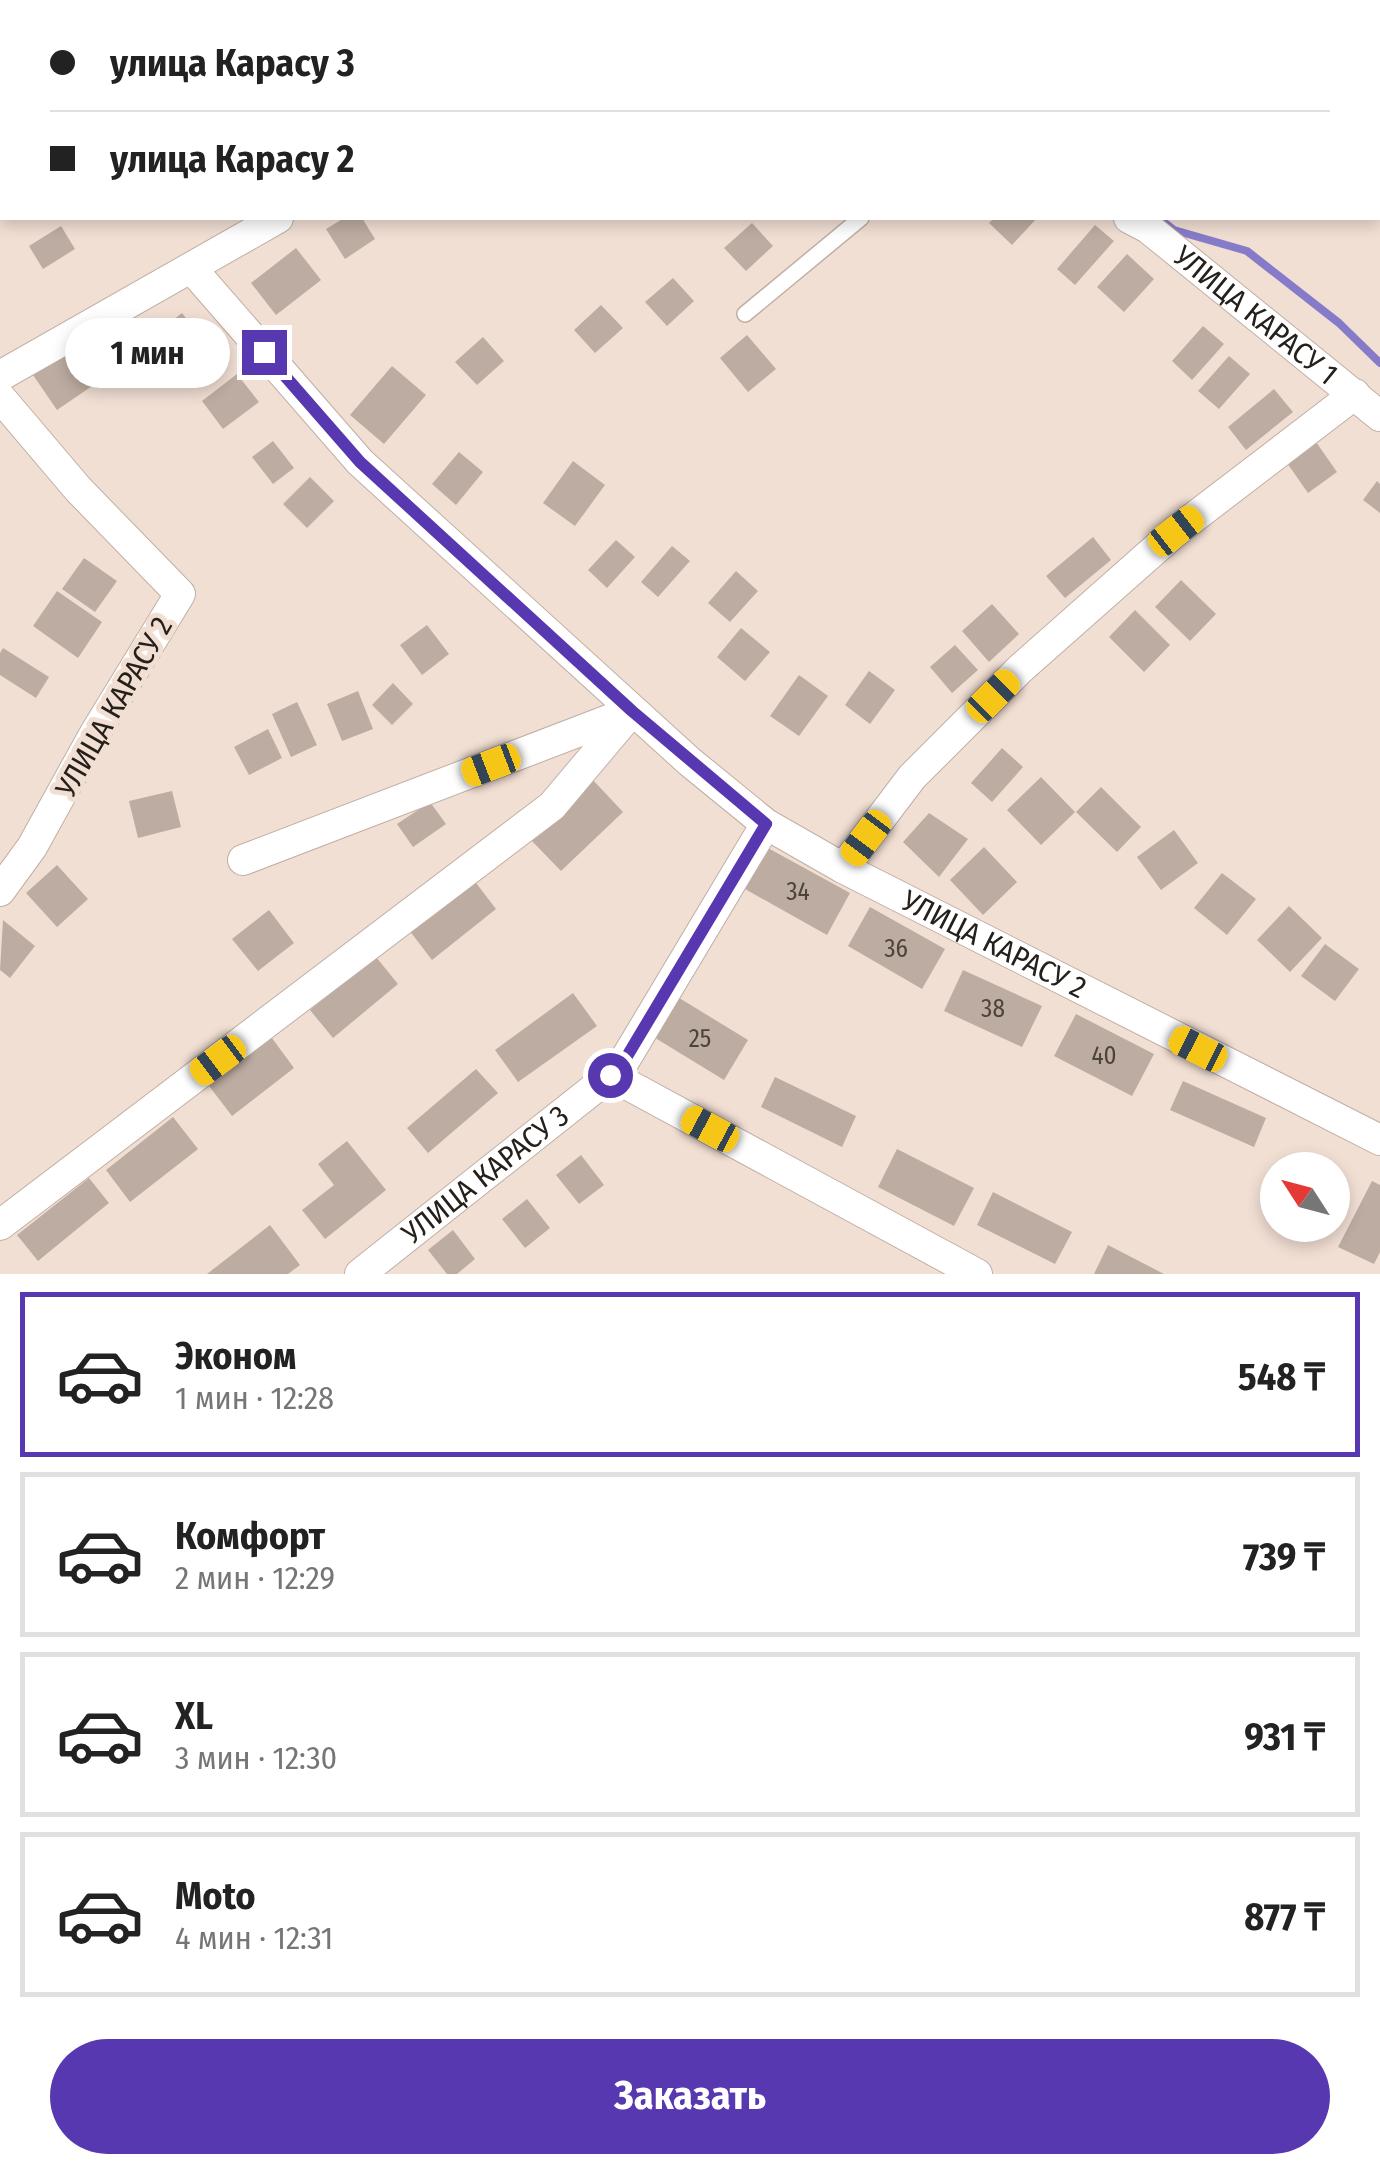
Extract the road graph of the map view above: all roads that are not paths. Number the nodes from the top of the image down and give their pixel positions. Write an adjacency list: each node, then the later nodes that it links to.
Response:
1 (275, 220): 4 (street)
2 (859, 220): 5 (lane)
3 (1133, 220): 7 (street, УЛИЦА КАРАСУ 1)
4 (192, 269): 6 (street); 10 (street, УЛИЦА КАРАСУ 2)
5 (745, 314)
6 (0, 376)
7 (1355, 394): 9 (street, УЛИЦА КАРАСУ 1); 13 (street)
8 (0, 397): 14 (street, УЛИЦА КАРАСУ 2)
9 (1380, 416)
10 (632, 711): 11 (street, УЛИЦА КАРАСУ 2); 12 (street); 17 (street)
11 (766, 824): 13 (street, УЛИЦА КАРАСУ 2); 15 (street, УЛИЦА КАРАСУ 3)
12 (243, 860)
13 (843, 868): 16 (street, УЛИЦА КАРАСУ 2)
14 (0, 891)
15 (610, 1075): 18 (street, УЛИЦА КАРАСУ 3); 19 (street)
16 (1380, 1140)
17 (0, 1225)
18 (360, 1274)
19 (977, 1274)

